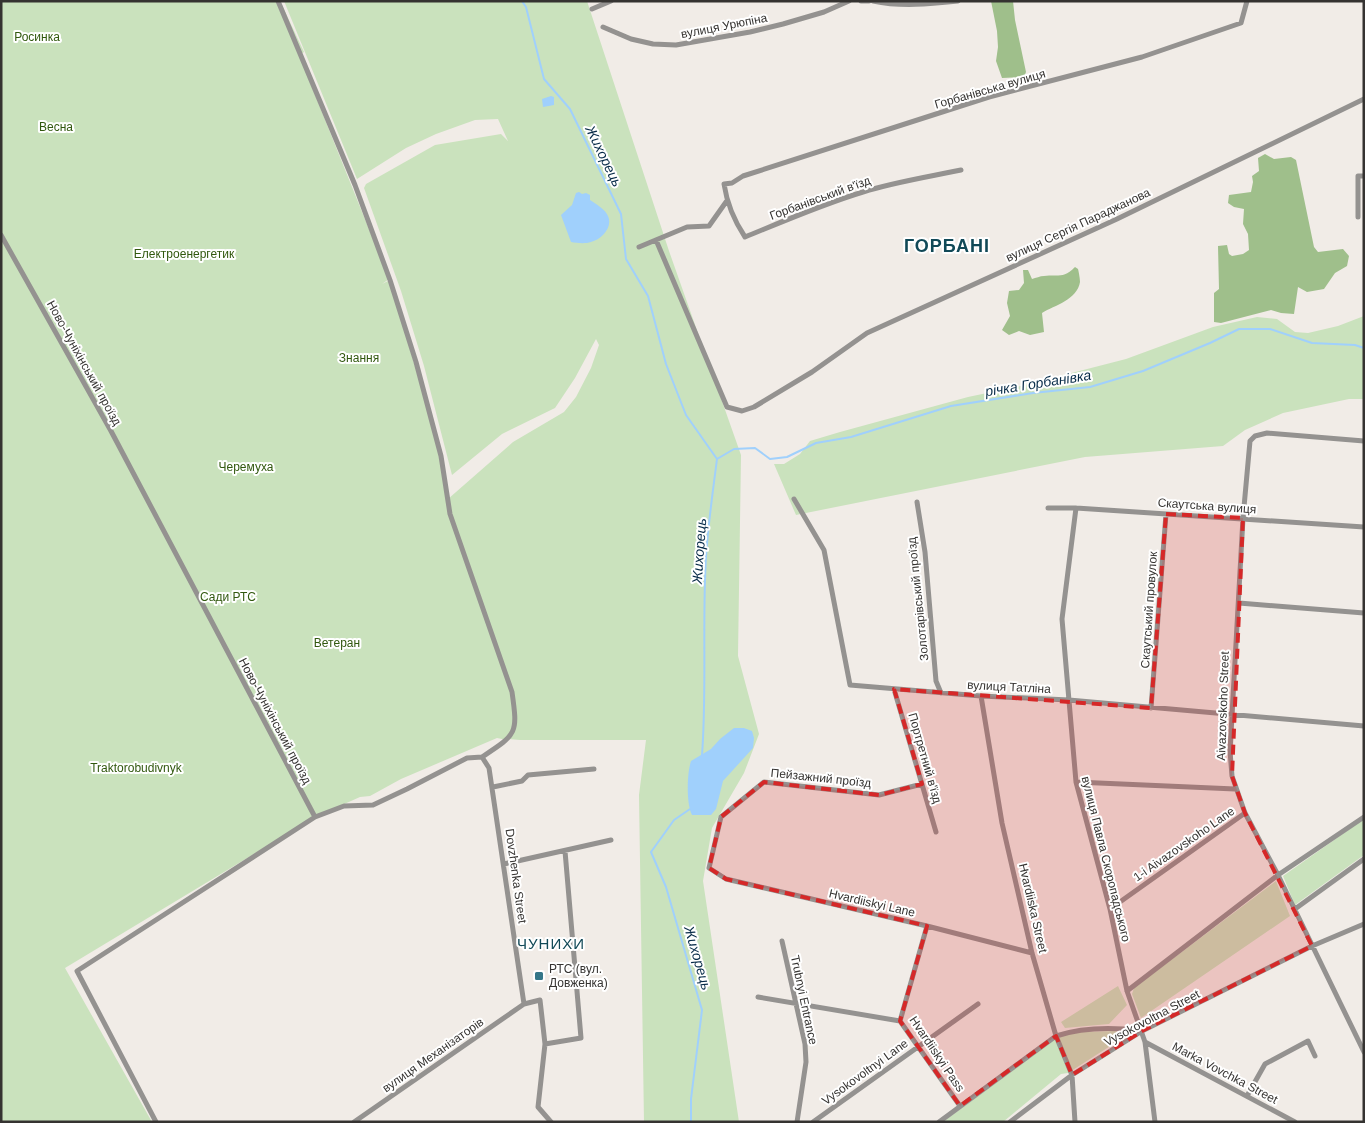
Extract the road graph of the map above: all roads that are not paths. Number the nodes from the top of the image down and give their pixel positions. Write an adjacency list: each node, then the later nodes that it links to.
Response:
1 (278, 1): 36 (street)
2 (611, 1): 8 (street)
3 (849, 1): 9 (street, вулиця Урюпіна)
4 (861, 1): 5 (street)
5 (871, 1): 6 (street)
6 (958, 1)
7 (1247, 1): 13 (street, Горбанівська вулиця)
8 (592, 9)
9 (602, 26)
10 (1364, 99): 17 (street, вулиця Сергія Параджанова)
11 (961, 170): 14 (street, Горбанівський в'їзд)
12 (1364, 176): 15 (street)
13 (724, 184): 14 (street, Горбанівський в'їзд)
14 (726, 202): 17 (street)
15 (1358, 217)
16 (1, 235): 43 (street, Ново-Чуніхінський проїзд)
17 (656, 240): 18 (street)
18 (639, 247)
19 (1364, 441): 25 (street, Aivazovskoho Street)
20 (794, 499): 29 (street, вулиця Татліна)
21 (917, 502): 30 (street, Золотарівський проїзд)
22 (1048, 508): 23 (street, Скаутська вулиця)
23 (1076, 508): 24 (street, Скаутська вулиця); 32 (street, вулиця Павла Скоропадського)
24 (1166, 514): 25 (street, Скаутська вулиця); 33 (street, Скаутський провулок)
25 (1243, 518): 26 (street, Скаутська вулиця); 27 (street, Aivazovskoho Street)
26 (1364, 527)
27 (1239, 603): 28 (street); 34 (street, Aivazovskoho Street)
28 (1364, 614)
29 (894, 689): 30 (street, вулиця Татліна); 39 (street, Портретний в'їзд)
30 (941, 692): 31 (street, вулиця Татліна)
31 (981, 696): 32 (street, вулиця Татліна); 58 (street, Hvardiiska Street)
32 (1068, 700): 33 (street, вулиця Татліна); 38 (street, вулиця Павла Скоропадського)
33 (1152, 708): 34 (street, вулиця Татліна)
34 (1231, 714): 35 (street, вулиця Татліна); 41 (street, Aivazovskoho Street)
35 (1364, 726)
36 (482, 757): 40 (street, Dovzhenka Street); 43 (street)
37 (594, 769): 40 (street)
38 (1076, 782): 41 (street); 52 (street, вулиця Павла Скоропадського)
39 (922, 784): 45 (street, Портретний в'їзд); 50 (street, Пейзажний проїзд)
40 (492, 787): 49 (street, Dovzhenka Street)
41 (1235, 789): 42 (street, Aivazovskoho Street)
42 (1245, 813): 51 (street, Aivazovskoho Street); 52 (street, 1-i Aivazovskoho Lane)
43 (315, 817): 75 (street)
44 (1364, 817): 51 (street)
45 (936, 832)
46 (611, 840): 47 (street, Dovzhenka Street)
47 (565, 851): 49 (street, Dovzhenka Street); 68 (street)
48 (1364, 859): 53 (street)
49 (504, 864): 62 (street, Dovzhenka Street)
50 (709, 868): 55 (street, Hvardiiskyi Lane)
51 (1278, 876): 53 (street, Aivazovskoho Street); 59 (street)
52 (1110, 909): 59 (street, вулиця Павла Скоропадського)
53 (1295, 909): 57 (street, Aivazovskoho Street)
54 (1364, 924): 57 (street, Vysokovoltna Street)
55 (927, 926): 58 (street, Hvardiiskyi Lane); 64 (street, Hvardiiskyi Pass)
56 (782, 941): 61 (street, Trubnyi Entrance)
57 (1312, 946): 65 (street, Vysokovoltna Street); 70 (street, Aivazovskoho Street)
58 (1032, 953): 66 (street, Hvardiiska Street)
59 (1126, 990): 65 (street, вулиця Павла Скоропадського)
60 (758, 998): 61 (street)
61 (795, 1003): 64 (street); 78 (street, Trubnyi Entrance)
62 (524, 1004): 68 (street); 76 (street, вулиця Механізаторів)
63 (978, 1004): 69 (street, Vysokovoltnyi Lane)
64 (900, 1021): 69 (street, Hvardiiskyi Pass)
65 (1142, 1031): 66 (street); 67 (street, вулиця Павла Скоропадського); 72 (street, Vysokovoltna Street)
66 (1056, 1036): 72 (street, Hvardiiska Street); 74 (street)
67 (1145, 1042): 73 (street, Marka Vovchka Street); 83 (street, вулиця Павла Скоропадського)
68 (545, 1044): 77 (street)
69 (918, 1046): 74 (street, Hvardiiskyi Pass); 79 (street, Vysokovoltnyi Lane)
70 (1364, 1052)
71 (1315, 1056): 73 (street)
72 (1072, 1074): 81 (street, Vysokovoltna Street); 82 (street, Hvardiiska Street)
73 (1247, 1096): 84 (street, Marka Vovchka Street)
74 (960, 1106): 80 (street)
75 (156, 1122)
76 (354, 1122)
77 (551, 1122)
78 (797, 1122)
79 (813, 1122)
80 (939, 1122)
81 (1010, 1122)
82 (1075, 1122)
83 (1155, 1122)
84 (1295, 1122)

